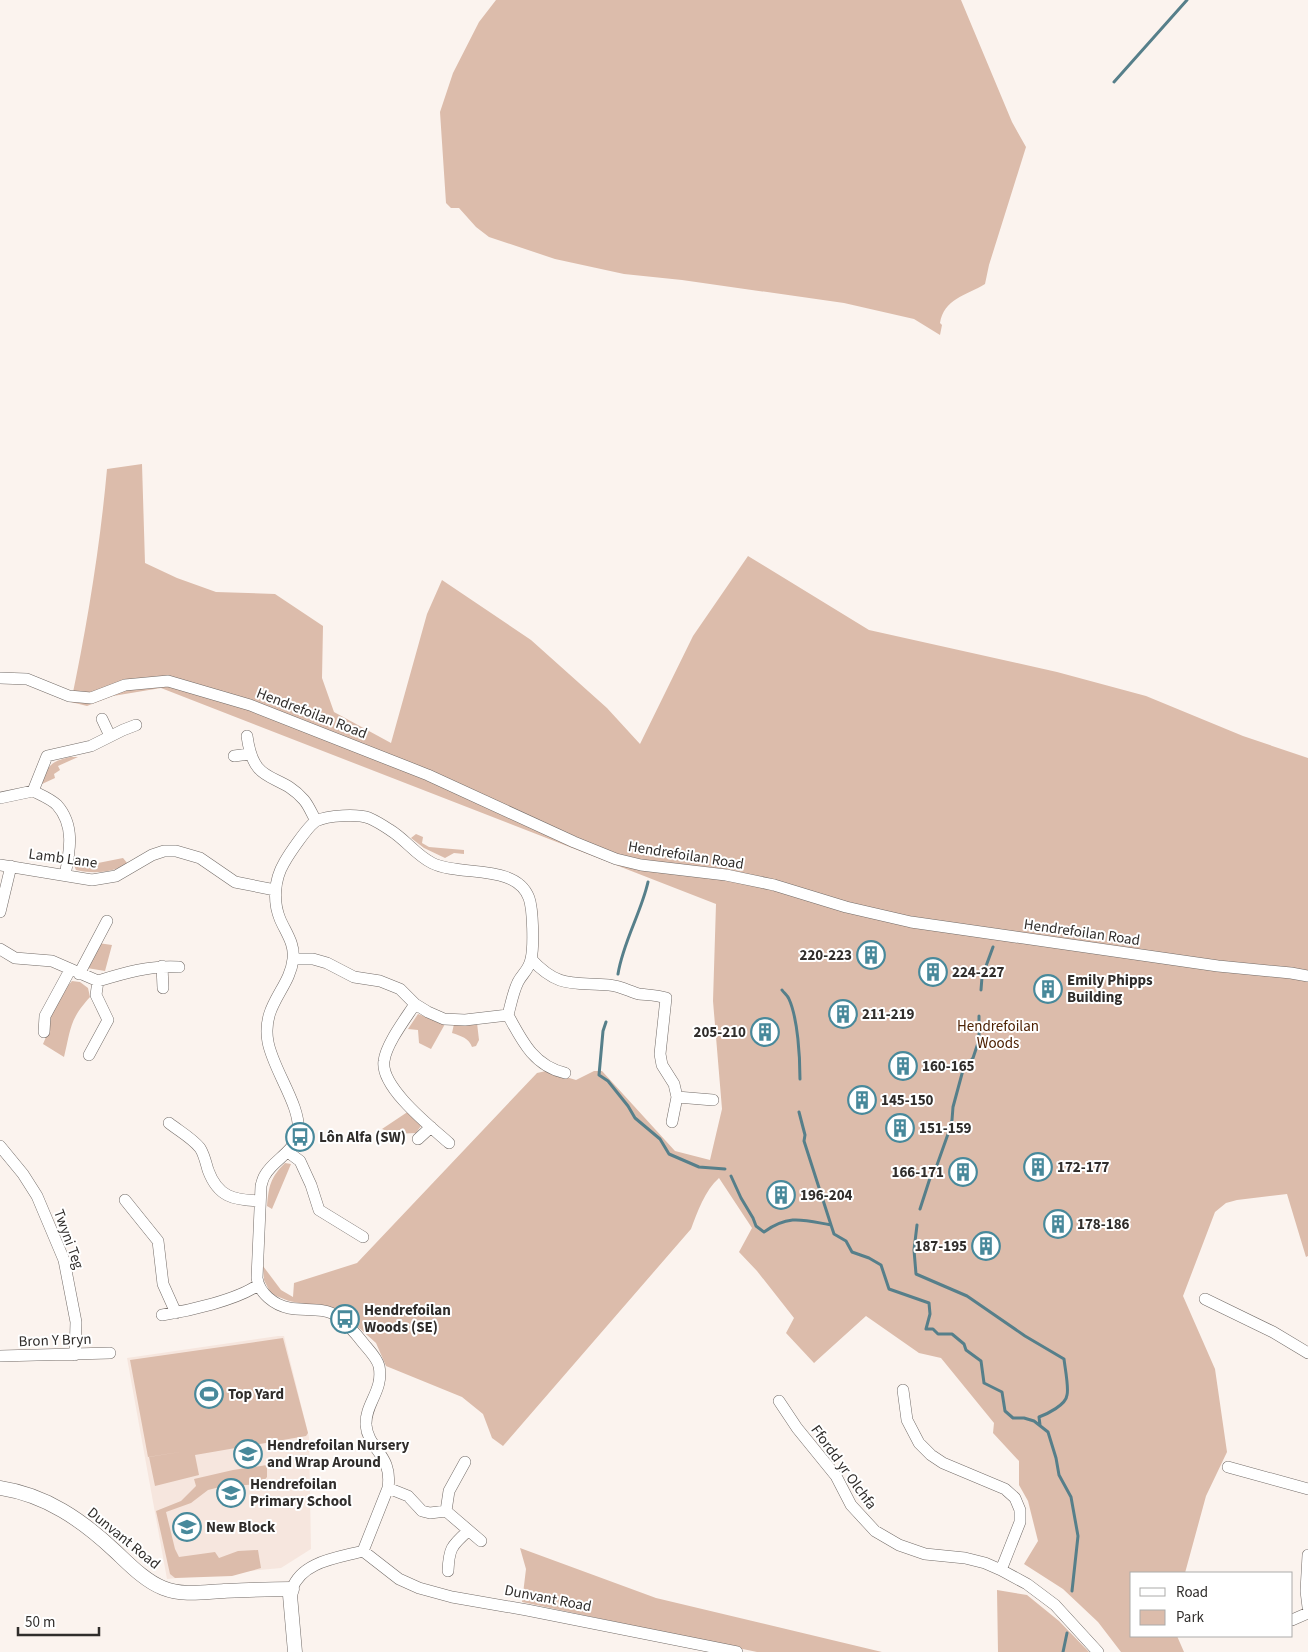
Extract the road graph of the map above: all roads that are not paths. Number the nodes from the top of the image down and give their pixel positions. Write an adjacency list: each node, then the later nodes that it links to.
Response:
1 (0, 678): 22 (street, Hendrefoilan Road)
2 (102, 719): 4 (street)
3 (136, 725): 4 (street)
4 (110, 736): 8 (street)
5 (246, 736): 6 (street)
6 (249, 754): 7 (street); 10 (street)
7 (234, 756)
8 (33, 791): 9 (street); 12 (street)
9 (0, 798)
10 (316, 821): 13 (street); 18 (street)
11 (6, 865): 12 (street, Lamb Lane); 14 (street)
12 (65, 875): 13 (street, Lamb Lane)
13 (276, 890): 17 (street)
14 (0, 912)
15 (107, 921): 21 (street)
16 (0, 949): 21 (street)
17 (293, 959): 25 (street); 38 (street)
18 (531, 959): 26 (street); 30 (street)
19 (162, 966): 20 (street); 23 (street); 24 (street)
20 (179, 967)
21 (75, 972): 23 (street); 27 (street)
22 (1308, 976)
23 (98, 981): 28 (street)
24 (162, 988)
25 (416, 1004): 26 (street); 34 (street)
26 (508, 1015): 29 (street)
27 (44, 1032)
28 (89, 1055)
29 (557, 1074)
30 (677, 1097): 31 (street); 32 (street)
31 (712, 1100)
32 (672, 1122)
33 (169, 1123): 40 (street)
34 (431, 1127): 35 (street); 36 (street)
35 (418, 1139)
36 (449, 1143)
37 (0, 1146): 48 (street, Twyni Teg)
38 (288, 1152): 40 (street); 41 (street)
39 (126, 1200): 44 (street)
40 (260, 1201): 42 (street)
41 (363, 1237)
42 (258, 1285): 44 (street); 55 (street)
43 (1204, 1299): 47 (street)
44 (176, 1312): 45 (street)
45 (162, 1315)
46 (110, 1353): 48 (street, Bron Y Bryn)
47 (1308, 1353)
48 (75, 1354): 49 (street, Bron Y Bryn)
49 (0, 1356)
50 (903, 1390): 62 (street)
51 (778, 1401): 62 (street, Ffordd yr Olchfa)
52 (465, 1462): 57 (street)
53 (1228, 1467): 56 (street)
54 (0, 1488): 64 (street, Dunvant Road)
55 (388, 1488): 57 (street); 60 (street)
56 (1308, 1489)
57 (446, 1511): 58 (street)
58 (468, 1531): 59 (street); 63 (street)
59 (481, 1541)
60 (363, 1551): 64 (street); 69 (street, Dunvant Road)
61 (1308, 1555): 65 (street)
62 (1000, 1570): 70 (street, Ffordd yr Olchfa)
63 (448, 1571)
64 (292, 1589): 68 (street)
65 (1308, 1607)
66 (1308, 1613): 67 (street)
67 (1293, 1620)
68 (296, 1652)
69 (737, 1652)
70 (1098, 1652)

